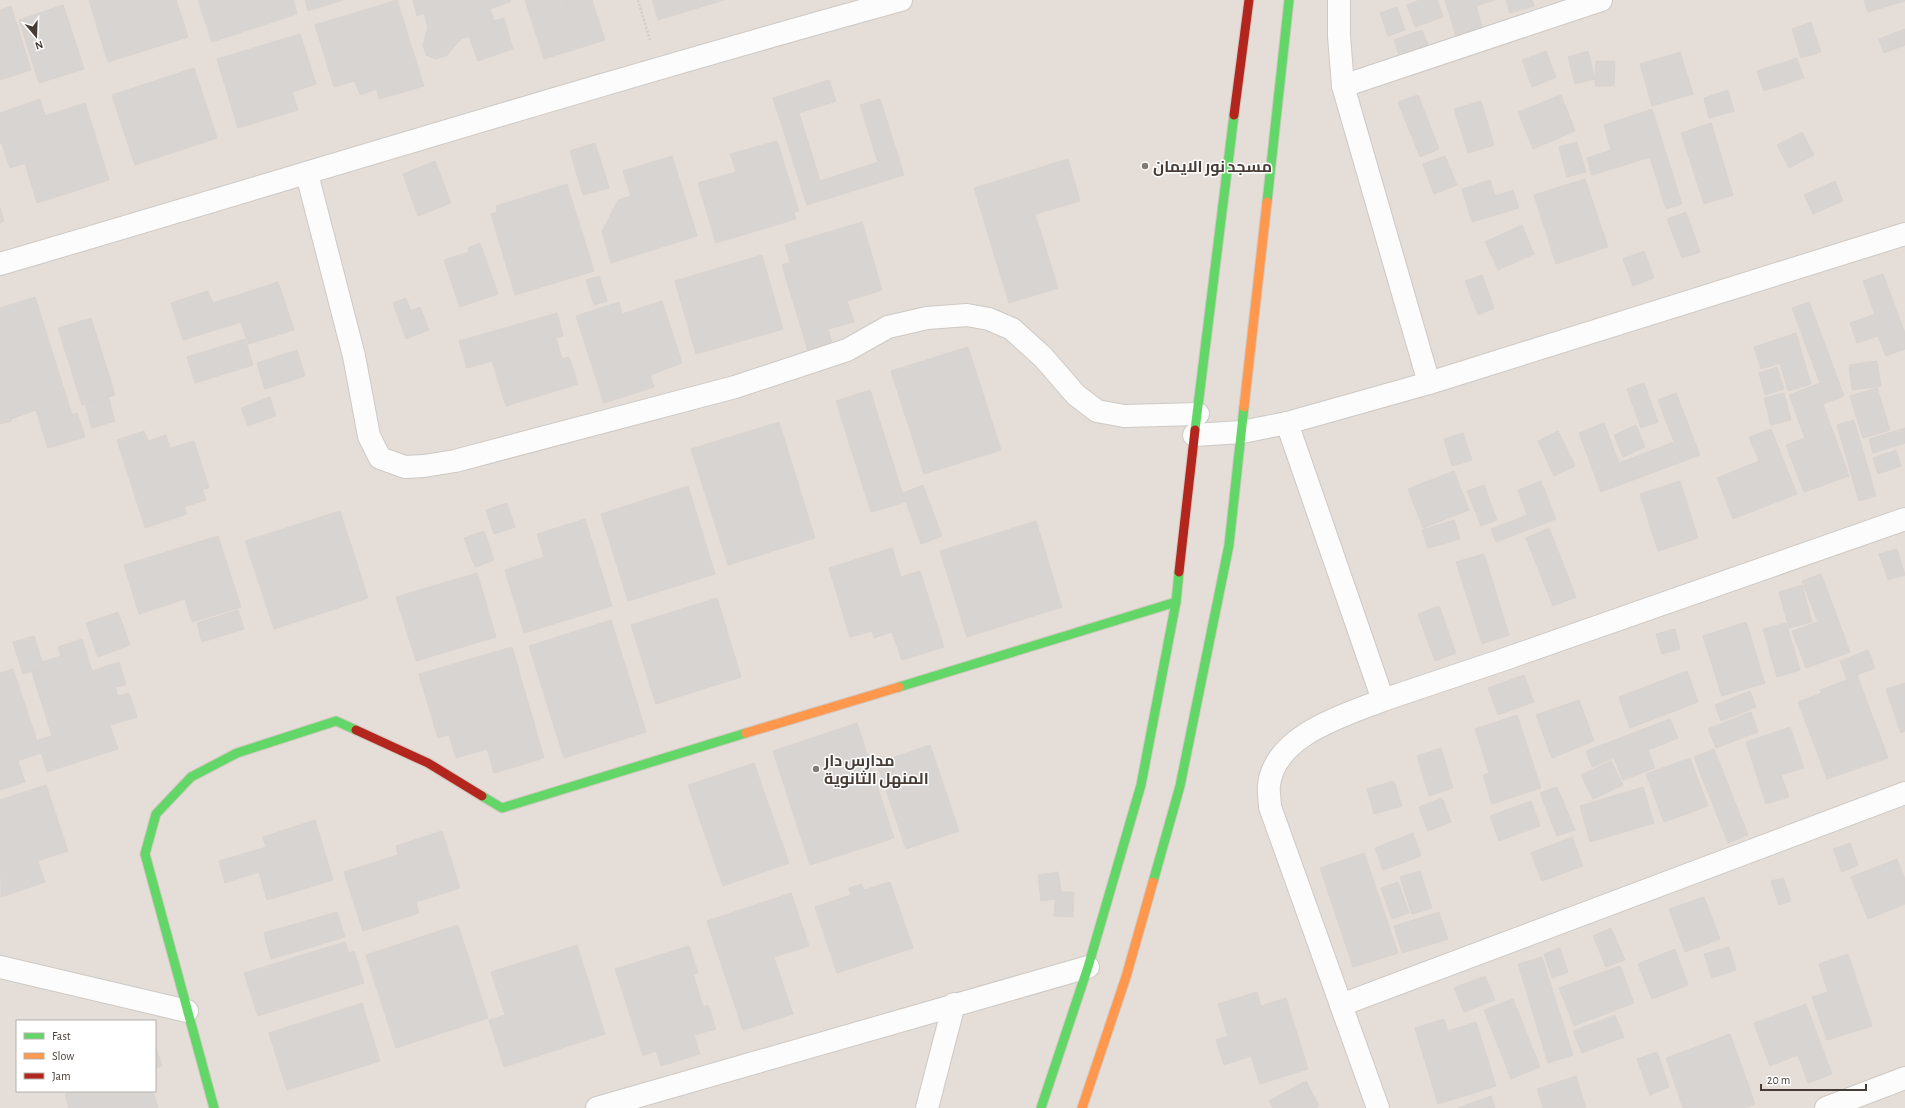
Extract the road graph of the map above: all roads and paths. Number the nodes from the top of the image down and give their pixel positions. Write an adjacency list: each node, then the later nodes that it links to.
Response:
1 (638, 0): 7 (path)
2 (901, 0): 7 (street)
3 (1249, 0): 13 (main road)
4 (1289, 0): 15 (main road)
5 (1339, 0): 8 (street)
6 (1601, 0): 8 (street)
7 (658, 68): 9 (street)
8 (1343, 86): 12 (street)
9 (307, 174): 11 (street); 13 (street)
10 (1904, 238): 12 (street)
11 (0, 264)
12 (1429, 383): 14 (street)
13 (1198, 414): 16 (main road)
14 (1287, 423): 15 (street); 19 (street)
15 (1242, 432): 16 (street); 31 (main road)
16 (1194, 435): 18 (main road)
17 (1905, 519): 19 (street)
18 (1176, 602): 22 (main road); 25 (main road)
19 (1383, 700): 24 (street)
20 (1905, 793): 24 (street)
21 (0, 967): 25 (street)
22 (1088, 967): 23 (street); 30 (main road)
23 (954, 1004): 28 (street); 29 (street)
24 (1341, 1005): 32 (street)
25 (186, 1011): 27 (main road)
26 (1905, 1078): 33 (street)
27 (214, 1108)
28 (597, 1108)
29 (927, 1108)
30 (1041, 1108)
31 (1082, 1108)
32 (1378, 1108)
33 (1826, 1108)

